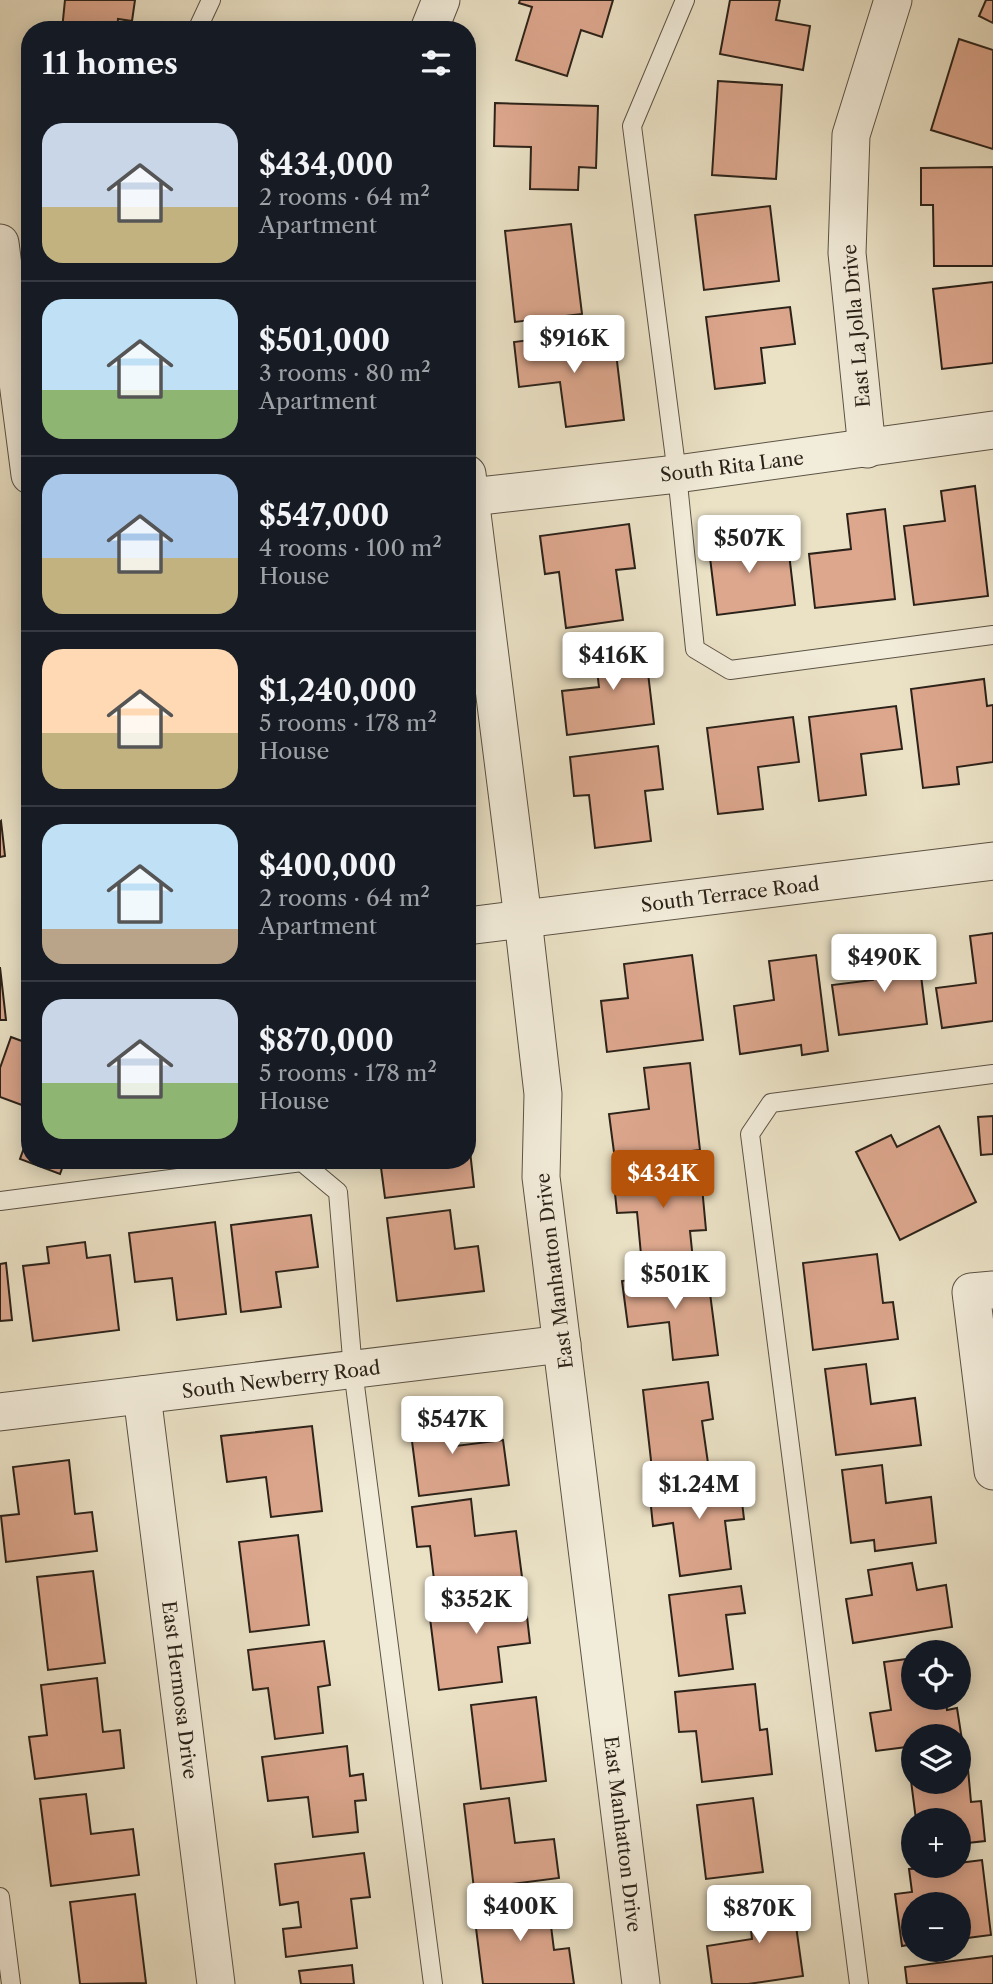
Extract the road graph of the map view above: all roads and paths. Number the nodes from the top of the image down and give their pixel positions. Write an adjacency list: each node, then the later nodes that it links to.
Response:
1 (211, 0): 5 (lane)
2 (441, 0): 6 (street)
3 (685, 0): 11 (lane)
4 (893, 0): 10 (street, East La Jolla Drive)
5 (201, 21)
6 (433, 21)
7 (0, 243): 8 (street)
8 (21, 405)
9 (993, 430): 10 (street, South Rita Lane)
10 (867, 449): 11 (street, South Rita Lane)
11 (677, 474): 12 (street, South Rita Lane); 14 (lane)
12 (476, 485)
13 (476, 541): 16 (street, East Manhatton Drive)
14 (993, 635)
15 (993, 861): 16 (street, South Terrace Road)
16 (523, 919): 17 (street, South Terrace Road); 23 (street, East Manhatton Drive)
17 (476, 925)
18 (993, 1074): 33 (lane)
19 (254, 1169): 21 (lane)
20 (309, 1169): 24 (lane)
21 (0, 1201)
22 (982, 1291): 27 (street)
23 (562, 1344): 24 (street, South Newberry Road); 32 (street, East Manhatton Drive)
24 (353, 1370): 25 (street, South Newberry Road); 31 (lane)
25 (142, 1395): 26 (street, South Newberry Road); 30 (street, East Hermosa Drive)
26 (0, 1412)
27 (993, 1471)
28 (0, 1898): 29 (lane)
29 (11, 1984)
30 (216, 1984)
31 (433, 1984)
32 (641, 1984)
33 (859, 1984)

